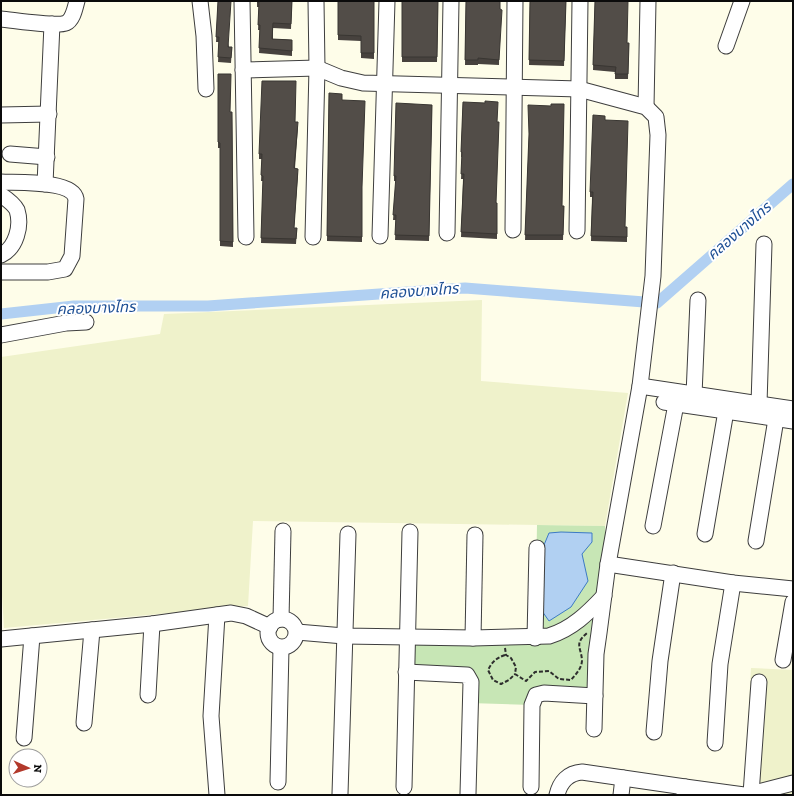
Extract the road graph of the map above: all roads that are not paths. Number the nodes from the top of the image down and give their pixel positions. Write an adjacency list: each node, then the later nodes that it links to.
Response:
1 (77, 1): 12 (street)
2 (200, 1): 19 (street)
3 (242, 1): 15 (street)
4 (316, 1): 14 (street)
5 (387, 1): 16 (street)
6 (451, 1): 17 (street)
7 (515, 1): 18 (street)
8 (580, 1): 20 (street)
9 (648, 1): 21 (street)
10 (742, 1): 13 (street)
11 (1, 19): 12 (street)
12 (52, 24): 22 (street)
13 (726, 46)
14 (317, 68): 15 (street); 16 (street); 34 (street)
15 (243, 70): 33 (street)
16 (385, 83): 17 (street); 32 (street)
17 (450, 85): 18 (street); 31 (street)
18 (515, 87): 20 (street); 29 (street)
19 (206, 89)
20 (579, 89): 21 (street); 30 (street)
21 (646, 107): 41 (street)
22 (49, 114): 23 (street); 25 (street)
23 (1, 115)
24 (10, 154): 25 (street)
25 (47, 157): 27 (street)
26 (1, 182): 27 (street)
27 (45, 184): 37 (street)
28 (1, 195): 36 (street)
29 (514, 230)
30 (577, 231)
31 (447, 233)
32 (380, 236)
33 (246, 237)
34 (312, 237)
35 (764, 244): 43 (street)
36 (1, 255)
37 (1, 272)
38 (698, 300): 42 (street)
39 (86, 322): 40 (street)
40 (1, 335)
41 (640, 386): 42 (street); 56 (street)
42 (694, 394): 43 (street)
43 (759, 404): 44 (street)
44 (793, 410)
45 (726, 411): 46 (street); 48 (street); 52 (street)
46 (776, 419): 47 (street); 54 (street)
47 (793, 421)
48 (654, 526)
49 (283, 531): 63 (street)
50 (410, 532): 69 (street)
51 (348, 534): 68 (street)
52 (706, 534)
53 (475, 535): 70 (street)
54 (756, 542)
55 (537, 548): 71 (street)
56 (608, 564): 57 (street); 60 (street)
57 (673, 573): 58 (street); 81 (street)
58 (733, 583): 59 (street); 83 (street)
59 (793, 589)
60 (604, 596): 71 (street); 78 (street)
61 (793, 602): 74 (street)
62 (216, 615): 63 (street); 64 (street); 92 (street)
63 (276, 623): 66 (street); 73 (street)
64 (152, 624): 65 (street); 77 (street)
65 (92, 630): 67 (street); 79 (street)
66 (297, 632): 68 (street); 73 (street)
67 (32, 636): 72 (street); 82 (street)
68 (344, 636): 69 (street); 90 (street)
69 (408, 636): 70 (street); 75 (street)
70 (473, 638): 71 (street)
71 (535, 638)
72 (1, 639)
73 (281, 648): 85 (street)
74 (783, 660)
75 (406, 672): 87 (street); 91 (street)
76 (759, 682): 95 (street)
77 (148, 695)
78 (595, 696): 80 (street); 88 (street)
79 (84, 723)
80 (594, 729)
81 (654, 732)
82 (24, 738)
83 (715, 743)
84 (623, 778): 89 (street); 93 (street); 94 (street)
85 (278, 782)
86 (793, 783): 95 (street)
87 (404, 787)
88 (531, 788)
89 (685, 791): 95 (street)
90 (340, 794)
91 (468, 794)
92 (217, 795)
93 (557, 795)
94 (621, 795)
95 (747, 795)

